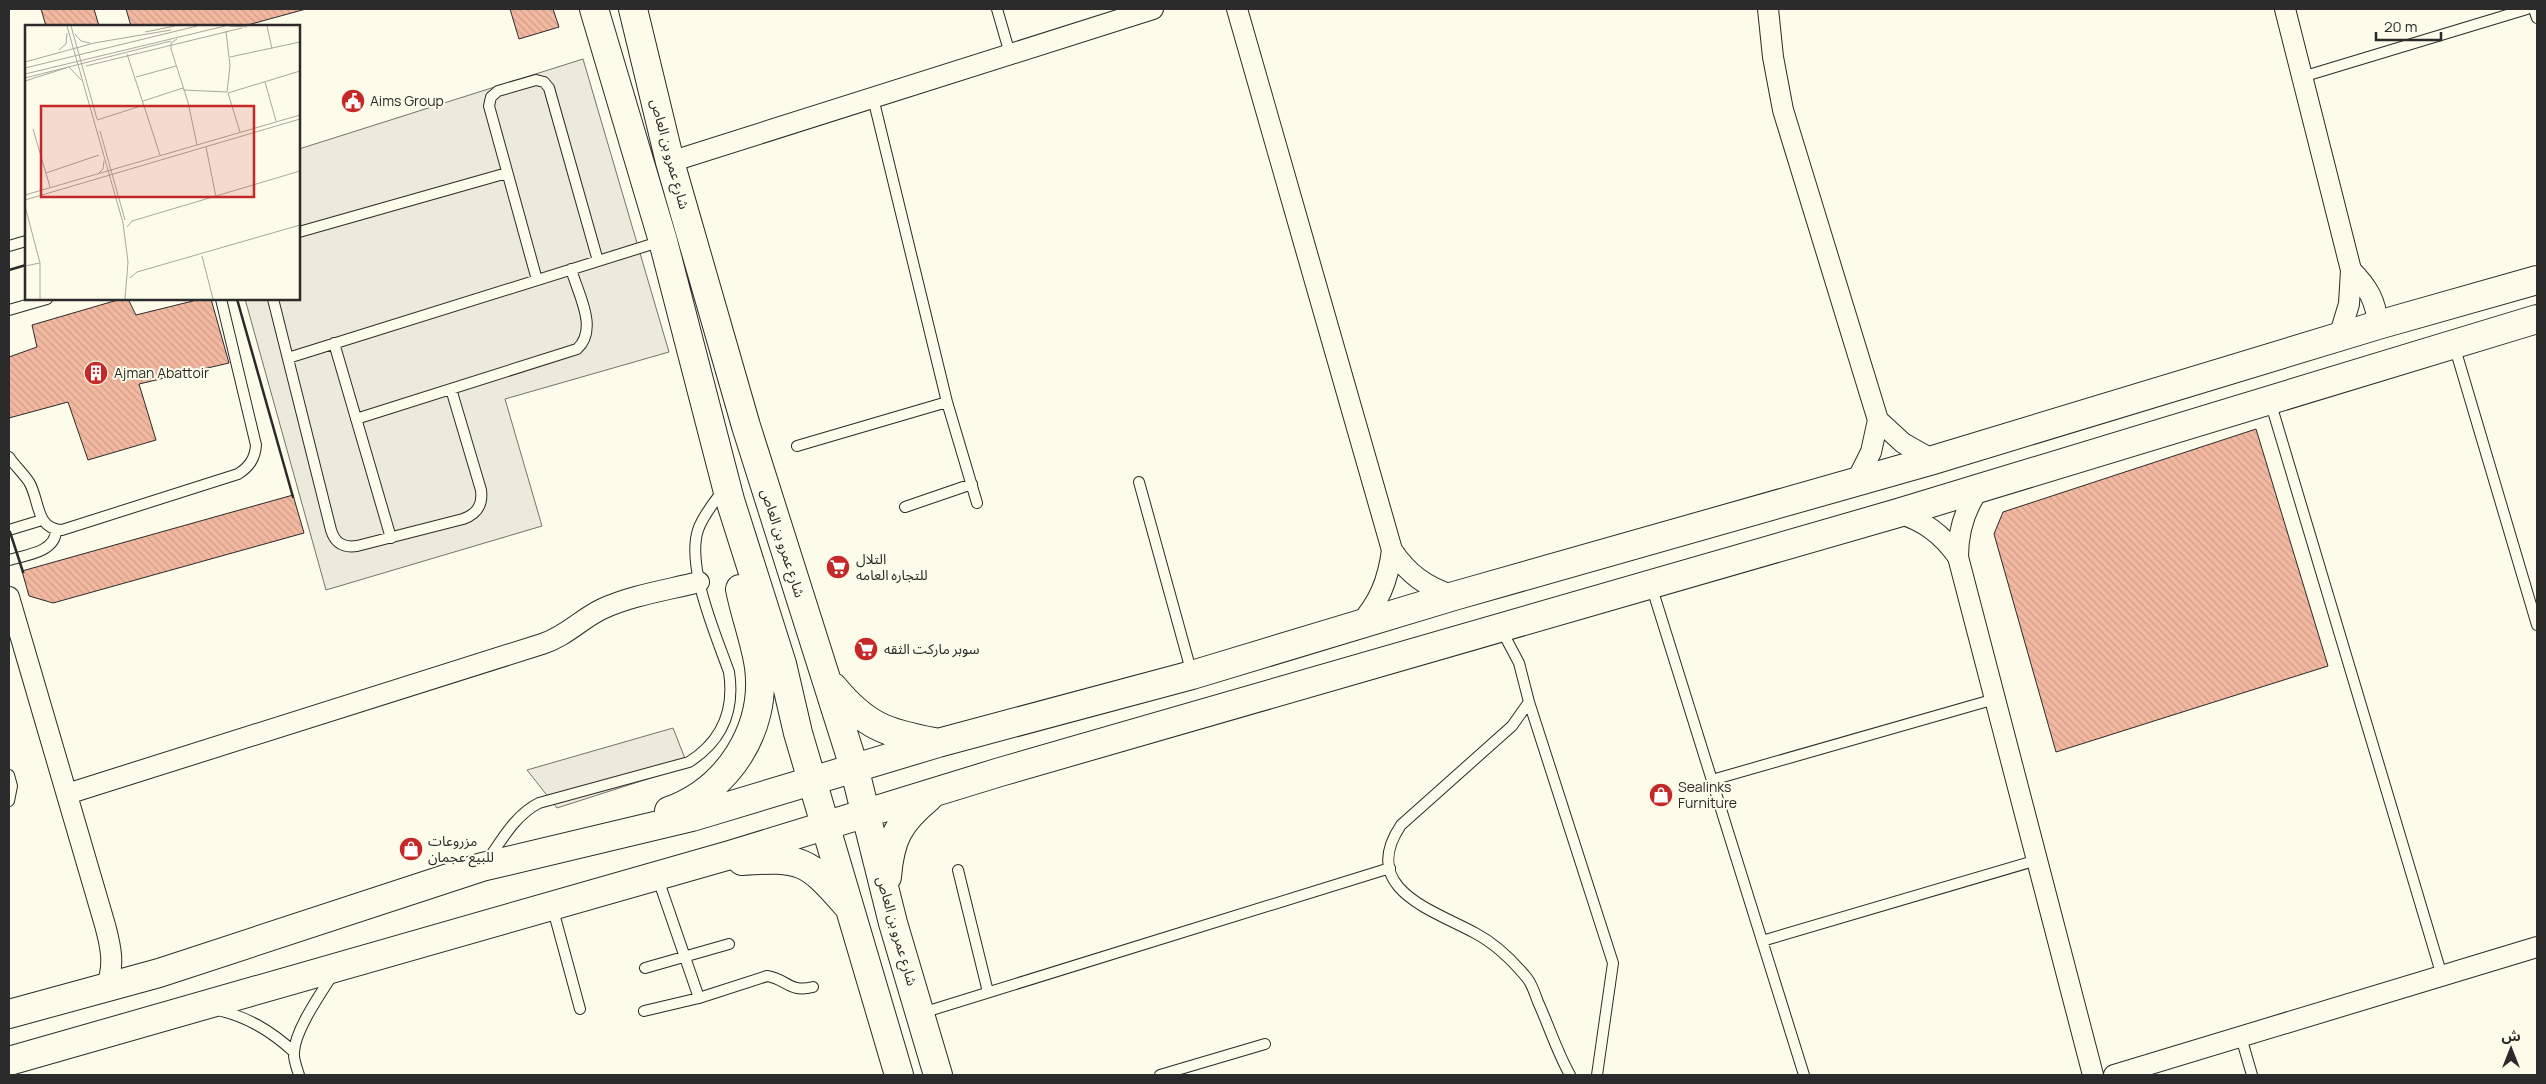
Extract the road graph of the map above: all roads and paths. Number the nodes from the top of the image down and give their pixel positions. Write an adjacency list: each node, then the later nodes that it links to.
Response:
1 (594, 9): 18 (main road)
2 (633, 9): 14 (main road, شارع عمرو بن العاص)
3 (996, 9): 11 (lane)
4 (1154, 9): 11 (street)
5 (1237, 9): 57 (street)
6 (1768, 9): 40 (street)
7 (2285, 9): 12 (street)
8 (2527, 9): 12 (lane)
9 (2534, 9): 10 (lane)
10 (2537, 18)
11 (1010, 54): 13 (street)
12 (2302, 77): 22 (street)
13 (873, 98): 14 (street); 38 (lane)
14 (670, 162): 68 (main road, شارع عمرو بن العاص)
15 (507, 172): 16 (lane); 20 (lane); 23 (lane)
16 (300, 232)
17 (25, 241): 19 (lane)
18 (663, 241): 20 (lane); 47 (main road)
19 (9, 246)
20 (598, 261): 21 (lane)
21 (571, 269): 23 (lane); 36 (lane)
22 (2351, 270): 31 (street); 32 (street)
23 (537, 280): 33 (lane)
24 (2537, 280): 31 (main road)
25 (2537, 296): 34 (main road)
26 (44, 300): 29 (lane)
27 (222, 300): 55 (lane)
28 (273, 300): 35 (lane)
29 (9, 310)
30 (2537, 319): 34 (main road)
31 (2378, 325): 32 (main road); 37 (main road)
32 (2339, 337): 43 (main road)
33 (334, 343): 35 (lane); 39 (lane)
34 (2454, 344): 37 (main road); 64 (lane)
35 (288, 358): 56 (lane)
36 (451, 389): 39 (lane); 56 (lane)
37 (2269, 400): 48 (main road); 97 (lane)
38 (947, 402): 41 (lane); 46 (lane)
39 (356, 419): 56 (lane)
40 (1878, 420): 43 (street); 45 (street)
41 (797, 446)
42 (9, 457): 53 (lane)
43 (1933, 460): 45 (main road)
44 (1139, 482): 67 (lane)
45 (1856, 482): 62 (main road)
46 (972, 484): 49 (lane); 50 (lane)
47 (726, 485): 51 (main road); 60 (lane)
48 (1979, 489): 52 (main road); 58 (street)
49 (977, 503)
50 (905, 507)
51 (735, 513): 75 (main road); 81 (main road)
52 (1898, 513): 58 (street); 61 (main road)
53 (42, 520): 54 (lane); 55 (lane)
54 (9, 530)
55 (56, 530): 59 (lane)
56 (391, 538)
57 (1392, 550): 62 (street); 65 (street)
58 (1958, 557): 69 (street)
59 (9, 560)
60 (699, 582): 76 (street); 84 (lane)
61 (1651, 584): 66 (main road); 74 (lane)
62 (1454, 596): 65 (main road)
63 (10, 612): 76 (street)
64 (2537, 625)
65 (1358, 626): 67 (main road)
66 (1500, 628): 70 (lane); 77 (main road)
67 (1192, 675): 71 (main road)
68 (826, 678): 71 (main road); 72 (main road, شارع عمرو بن العاص)
69 (1995, 699): 74 (lane); 82 (street)
70 (1529, 702): 85 (lane); 116 (lane)
71 (938, 742): 72 (main road)
72 (854, 767): 75 (main road); 79 (main road, شارع عمرو بن العاص)
73 (9, 775): 78 (lane)
74 (1712, 780): 91 (lane)
75 (813, 781): 80 (main road); 81 (main road)
76 (66, 794): 98 (street)
77 (933, 794): 79 (main road); 88 (main road)
78 (9, 801)
79 (867, 813): 80 (main road); 88 (main road, شارع عمرو بن العاص)
80 (826, 826): 83 (main road); 90 (main road)
81 (534, 854): 84 (main road)
82 (2037, 860): 91 (lane); 118 (street)
83 (698, 864): 87 (main road); 90 (main road)
84 (482, 867): 98 (main road)
85 (1390, 868): 100 (lane); 115 (lane)
86 (958, 870): 100 (lane)
87 (657, 876): 89 (main road); 94 (lane)
88 (885, 893): 105 (main road, شارع عمرو بن العاص)
89 (552, 906): 95 (main road); 103 (lane)
90 (850, 908): 112 (main road)
91 (1762, 941): 117 (lane)
92 (728, 944): 94 (lane)
93 (2537, 947): 97 (street)
94 (685, 956): 96 (lane); 101 (lane)
95 (338, 968): 102 (main road); 109 (lane)
96 (645, 968)
97 (2442, 976): 107 (street)
98 (106, 987): 106 (main road)
99 (813, 987): 101 (lane)
100 (988, 992): 105 (lane)
101 (699, 998): 104 (lane)
102 (204, 1007): 109 (lane); 110 (main road)
103 (580, 1009)
104 (644, 1011)
105 (921, 1013): 113 (main road, شارع عمرو بن العاص)
106 (9, 1014)
107 (2241, 1037): 119 (street); 120 (lane)
108 (1265, 1044): 114 (lane)
109 (294, 1052): 111 (lane)
110 (9, 1061)
111 (299, 1075)
112 (899, 1075)
113 (938, 1075)
114 (1160, 1075)
115 (1570, 1075)
116 (1597, 1075)
117 (1804, 1075)
118 (2093, 1075)
119 (2114, 1075)
120 (2252, 1075)

